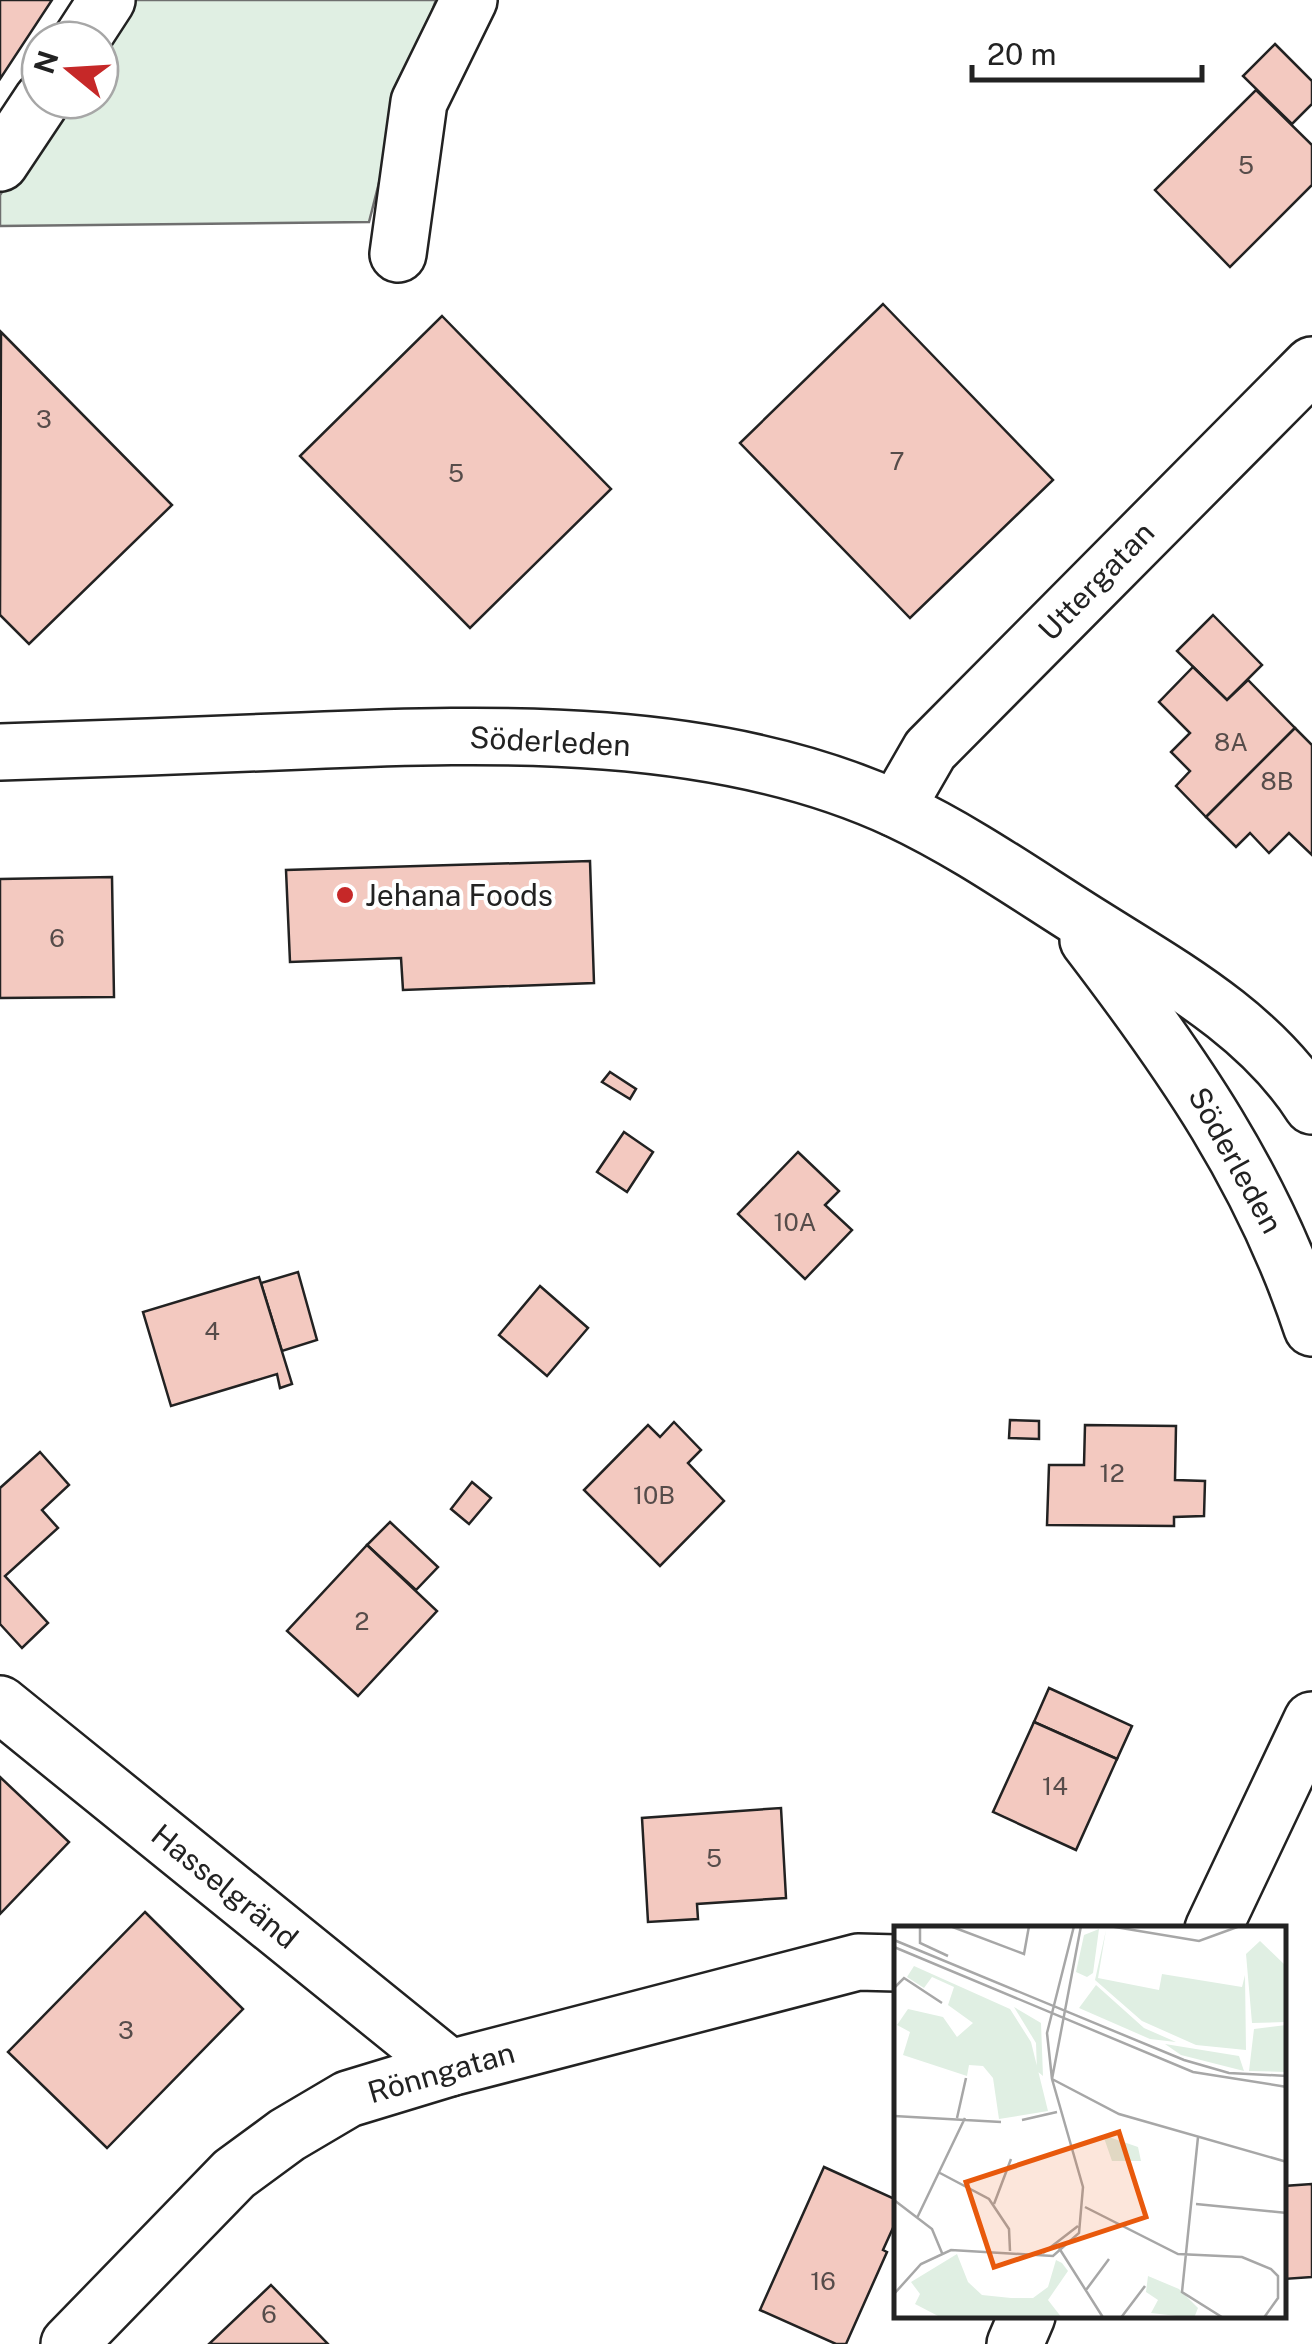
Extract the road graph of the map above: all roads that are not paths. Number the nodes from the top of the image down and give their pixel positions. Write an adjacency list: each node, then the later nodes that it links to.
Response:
1 (468, 0): 4 (main road)
2 (29, 120): 3 (main road)
3 (0, 163)
4 (398, 254)
5 (1312, 365): 7 (main road, Uttergatan)
6 (0, 752): 7 (main road, Söderleden)
7 (896, 809): 8 (main road, Söderleden)
8 (1065, 910): 9 (main road, Söderleden); 10 (main road, Söderleden)
9 (1312, 1106)
10 (1312, 1328)
11 (0, 1704): 15 (main road, Hasselgränd)
12 (1312, 1720): 13 (main road)
13 (1214, 1926)
14 (894, 1963): 15 (main road, Rönngatan)
15 (450, 2068): 17 (main road, Rönngatan)
16 (1027, 2319): 18 (main road)
17 (69, 2344)
18 (1015, 2344)

